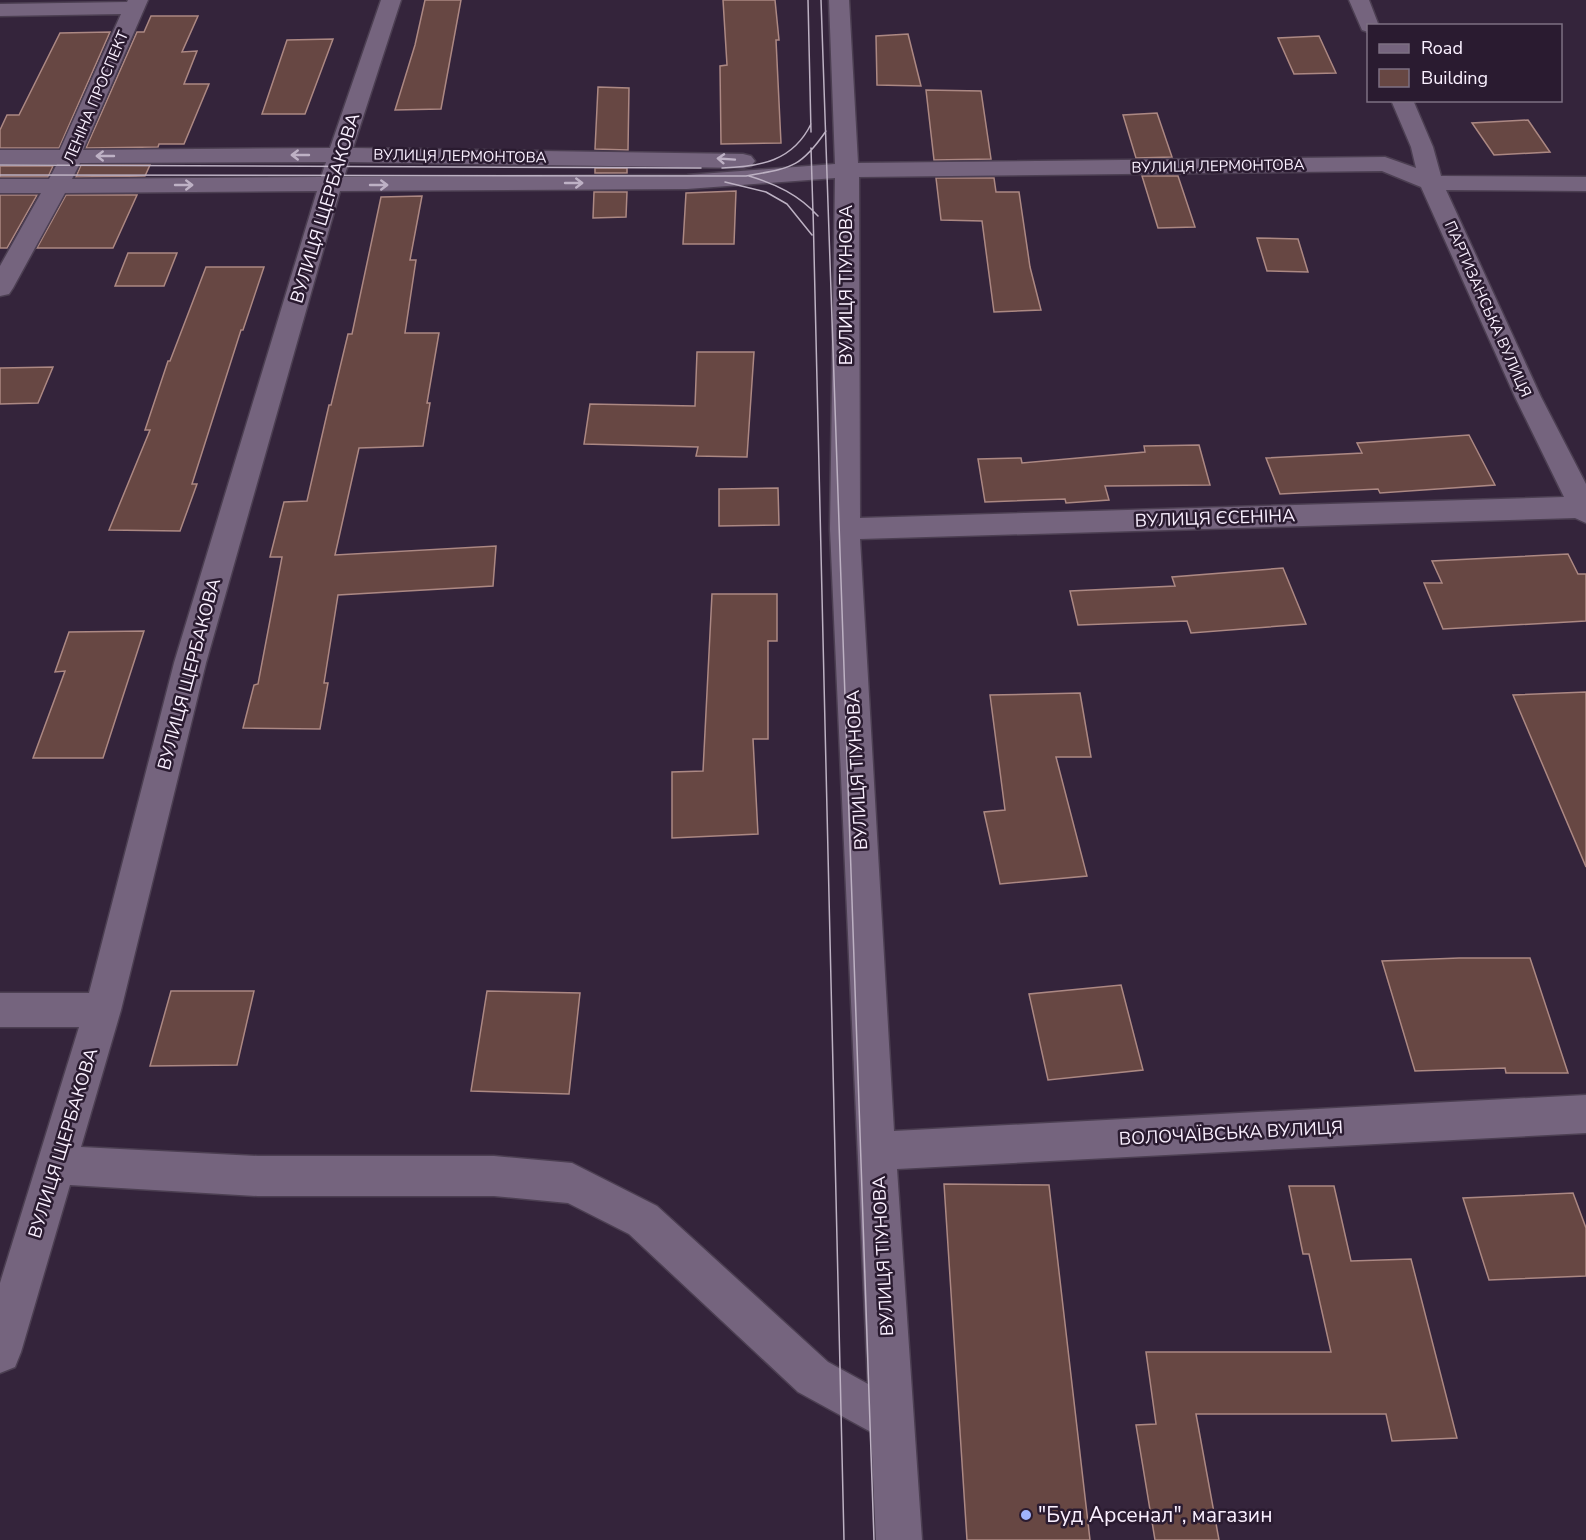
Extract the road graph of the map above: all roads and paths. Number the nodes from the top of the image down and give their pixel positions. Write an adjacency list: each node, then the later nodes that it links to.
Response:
1 (391, 0): 9 (street, ВУЛИЦЯ ЩЕРБАКОВА)
2 (839, 0): 13 (street, ВУЛИЦЯ ТІУНОВА)
3 (1359, 0): 6 (street)
4 (136, 4): 5 (street); 10 (street, ЛЕНІНА ПРОСПЕКТ)
5 (0, 10)
6 (1369, 24)
7 (1403, 102): 8 (street, ПАРТИЗАНСЬКА ВУЛИЦЯ)
8 (1422, 147): 12 (street); 14 (street, ПАРТИЗАНСЬКА ВУЛИЦЯ)
9 (340, 155): 10 (street, ВУЛИЦЯ ЛЕРМОНТОВА, one-way to 10); 13 (street, ВУЛИЦЯ ЛЕРМОНТОВА, one-way to 9); 17 (street, ВУЛИЦЯ ЩЕРБАКОВА)
10 (69, 156): 11 (street, ВУЛИЦЯ ЛЕРМОНТОВА); 16 (street, ЛЕНІНА ПРОСПЕКТ)
11 (0, 157)
12 (1385, 164): 13 (street, ВУЛИЦЯ ЛЕРМОНТОВА); 14 (street, ВУЛИЦЯ ЛЕРМОНТОВА)
13 (847, 170): 17 (street, ВУЛИЦЯ ЛЕРМОНТОВА, one-way to 13); 21 (street, ВУЛИЦЯ ТІУНОВА)
14 (1431, 183): 15 (street, ВУЛИЦЯ ЛЕРМОНТОВА); 20 (street, ПАРТИЗАНСЬКА ВУЛИЦЯ)
15 (1586, 184)
16 (55, 185): 17 (street, ВУЛИЦЯ ЛЕРМОНТОВА, one-way to 17); 18 (street, ВУЛИЦЯ ЛЕРМОНТОВА); 19 (street, ЛЕНІНА ПРОСПЕКТ)
17 (331, 185): 23 (street, ВУЛИЦЯ ЩЕРБАКОВА)
18 (0, 186)
19 (0, 288)
20 (1585, 509): 21 (street, ВУЛИЦЯ ЄСЕНІНА)
21 (845, 529): 25 (street, ВУЛИЦЯ ТІУНОВА)
22 (0, 1010): 23 (street)
23 (103, 1010): 26 (street, ВУЛИЦЯ ЩЕРБАКОВА)
24 (1586, 1114): 25 (street, ВОЛОЧАЇВСЬКА ВУЛИЦЯ)
25 (876, 1151): 28 (street, ВУЛИЦЯ ТІУНОВА)
26 (56, 1165): 27 (street, ВУЛИЦЯ ЩЕРБАКОВА); 28 (street)
27 (2, 1342)
28 (892, 1420): 29 (street, ВУЛИЦЯ ТІУНОВА)
29 (899, 1540)

